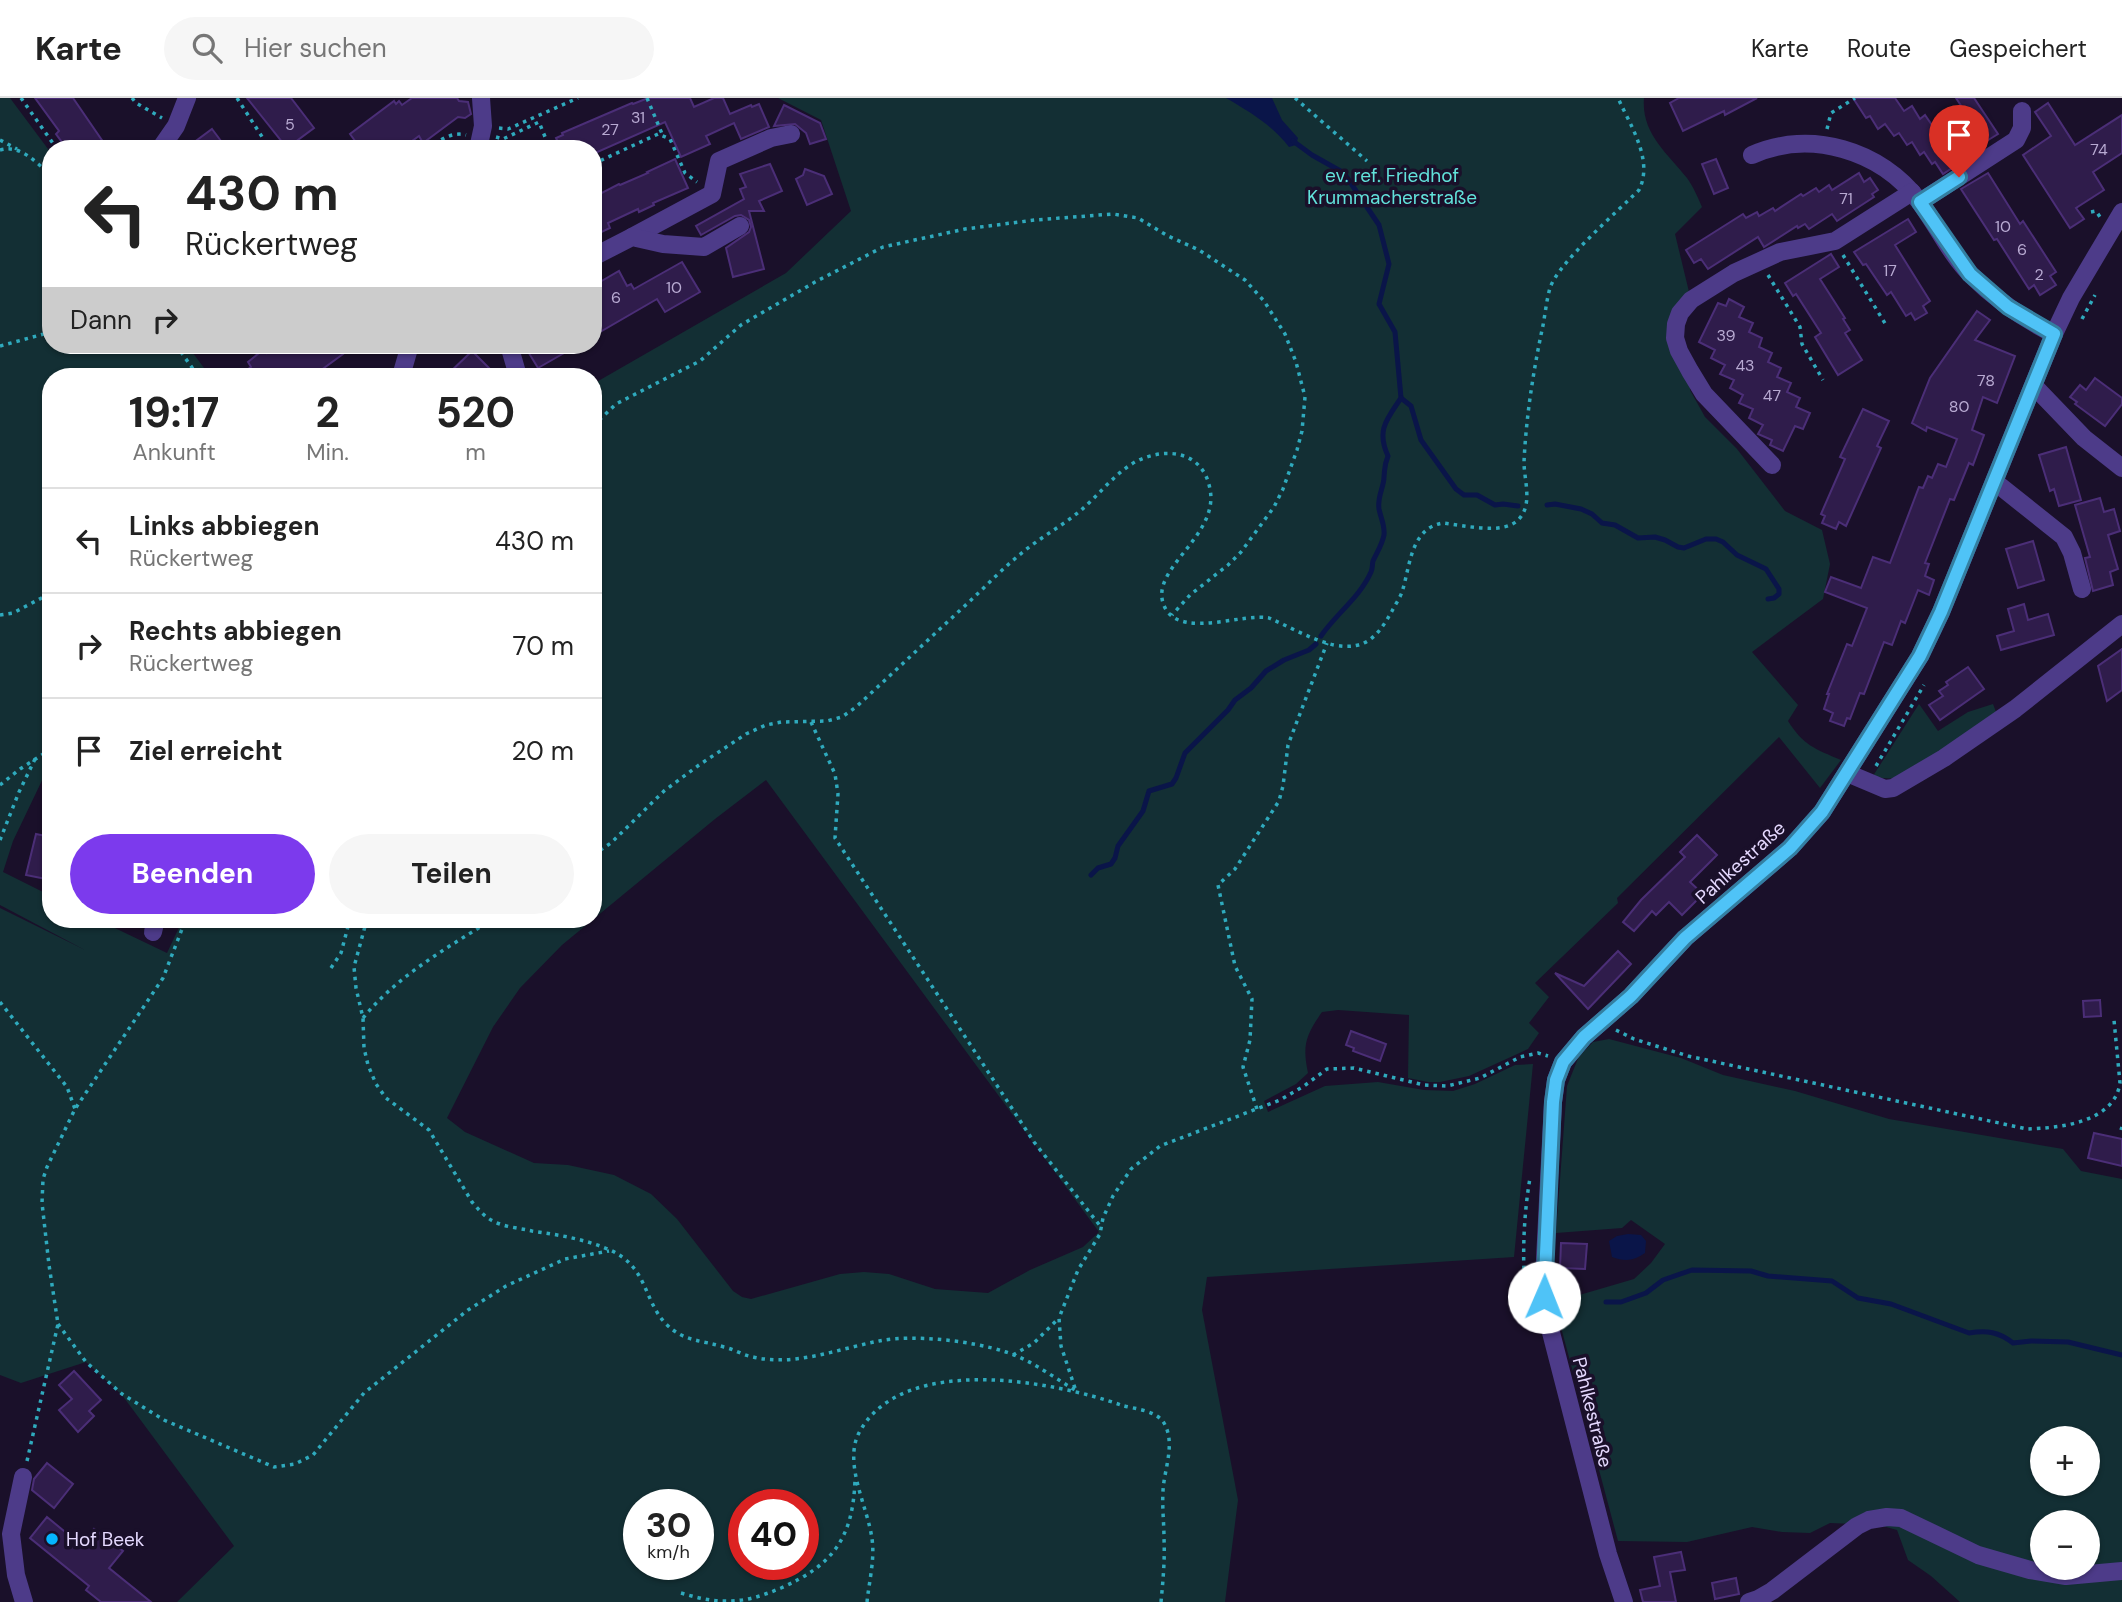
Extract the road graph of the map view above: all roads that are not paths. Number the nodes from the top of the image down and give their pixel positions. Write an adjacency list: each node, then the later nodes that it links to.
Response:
1 (187, 98): 6 (street)
2 (481, 98): 5 (street)
3 (2022, 111): 8 (street)
4 (791, 134): 11 (street)
5 (481, 138)
6 (166, 140)
7 (1752, 155): 8 (street)
8 (1916, 197): 13 (street); 15 (street)
9 (2122, 212): 13 (street, Pahlkestraße)
10 (740, 226): 11 (street)
11 (632, 237): 12 (street)
12 (602, 252)
13 (2054, 334): 14 (street, Pahlkestraße)
14 (2034, 386): 16 (street); 17 (street, Pahlkestraße)
15 (1772, 465)
16 (2122, 468)
17 (1995, 482): 18 (street); 20 (street, Pahlkestraße)
18 (2082, 589)
19 (2122, 624): 20 (street)
20 (1847, 773): 25 (street, Pahlkestraße)
21 (23, 1477): 24 (street)
22 (2122, 1571): 23 (street)
23 (1756, 1601)
24 (24, 1602)
25 (1624, 1602)

